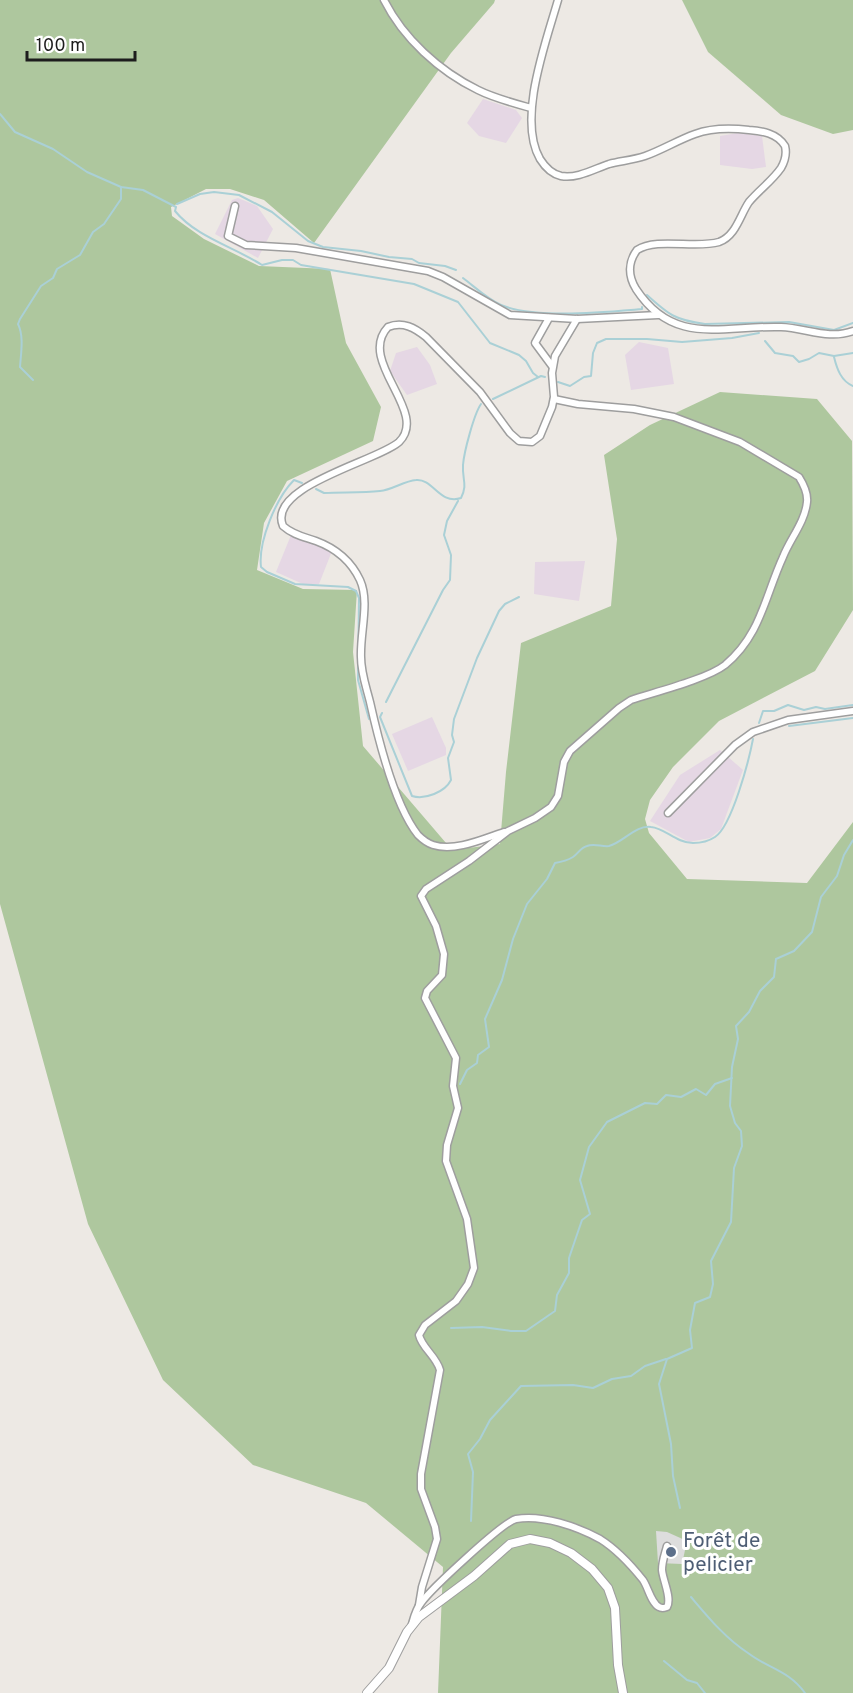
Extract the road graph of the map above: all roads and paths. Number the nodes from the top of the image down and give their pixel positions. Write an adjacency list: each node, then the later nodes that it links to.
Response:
1 (384, 0): 3 (street)
2 (558, 0): 3 (street)
3 (531, 108): 5 (street)
4 (235, 206): 6 (street)
5 (658, 315): 7 (street); 8 (street)
6 (549, 318): 7 (street); 9 (street)
7 (577, 319): 9 (street)
8 (853, 331)
9 (552, 366): 10 (street)
10 (554, 399): 13 (street); 13 (street)
11 (853, 711): 12 (street)
12 (668, 813)
13 (508, 831): 15 (street)
14 (667, 1546): 15 (street)
15 (419, 1605): 16 (street)
16 (412, 1625): 17 (street); 18 (street)
17 (367, 1693)
18 (623, 1693)

